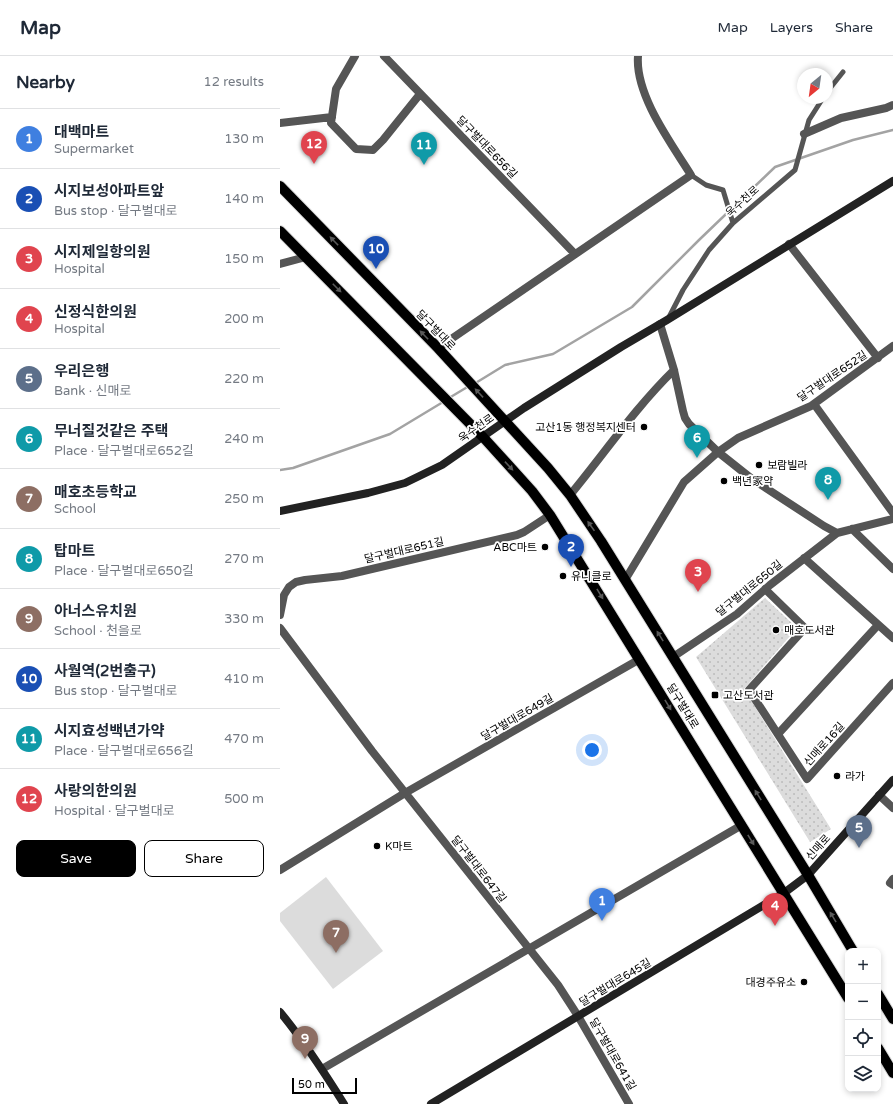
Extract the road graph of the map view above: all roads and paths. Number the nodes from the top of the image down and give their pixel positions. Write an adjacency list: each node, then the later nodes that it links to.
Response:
1 (355, 56): 9 (street)
2 (384, 56): 6 (street, 달구벌대로656길)
3 (638, 56): 12 (street)
4 (843, 72): 5 (lane)
5 (833, 84)
6 (420, 94): 9 (street); 18 (street, 달구벌대로656길)
7 (819, 104): 11 (lane, 욱수천로)
8 (893, 105): 11 (street)
9 (332, 117): 10 (street)
10 (280, 123)
11 (804, 134): 15 (lane, 욱수천로)
12 (691, 175): 15 (lane); 18 (street)
13 (893, 181): 17 (main road, 욱수천로)
14 (280, 186): 23 (main road, 달구벌대로, one-way to 14)
15 (732, 223): 21 (lane, 욱수천로)
16 (280, 231): 19 (main road)
17 (789, 244): 21 (main road, 욱수천로); 24 (street)
18 (575, 254): 23 (street)
19 (306, 257): 20 (street); 28 (main road, 달구벌대로, one-way to 28)
20 (280, 264)
21 (663, 322): 25 (street); 27 (main road, 욱수천로)
22 (893, 346): 24 (street, 달구벌대로652길)
23 (438, 348): 27 (main road, 달구벌대로, one-way to 23)
24 (878, 358): 26 (street, 달구벌대로652길)
25 (674, 370): 29 (street); 30 (street)
26 (814, 404): 29 (street, 달구벌대로652길); 32 (street)
27 (505, 421): 28 (main road, 욱수천로); 30 (main road, 달구벌대로)
28 (482, 437): 31 (main road, 욱수천로); 33 (main road, 달구벌대로, one-way to 33)
29 (718, 452): 36 (street); 39 (street, 달구벌대로652길)
30 (570, 495): 39 (main road, 달구벌대로, one-way to 30)
31 (280, 511)
32 (893, 513)
33 (550, 515): 41 (street, 달구벌대로651길); 46 (main road, 달구벌대로, one-way to 46)
34 (893, 519): 35 (street, 달구벌대로650길)
35 (852, 529): 36 (street, 달구벌대로650길); 38 (street)
36 (837, 533): 37 (street, 달구벌대로650길)
37 (804, 558): 40 (street, 달구벌대로650길); 42 (street)
38 (893, 569)
39 (625, 580): 45 (main road, 달구벌대로, one-way to 39)
40 (765, 589): 45 (street, 달구벌대로650길); 48 (street, 신매로16길)
41 (280, 616)
42 (878, 625): 44 (street); 48 (street)
43 (280, 628): 50 (street)
44 (893, 638)
45 (673, 657): 55 (main road, 달구벌대로, one-way to 45)
46 (640, 659): 50 (street, 달구벌대로649길); 53 (main road, 달구벌대로, one-way to 53)
47 (893, 683): 48 (street, 신매로16길)
48 (778, 734)
49 (893, 780): 51 (main road, 신매로)
50 (405, 793): 54 (street, 달구벌대로649길); 60 (street, 달구벌대로647길)
51 (879, 795): 52 (street); 55 (main road, 신매로)
52 (893, 808)
53 (742, 825): 58 (main road, 달구벌대로, one-way to 58); 60 (street)
54 (280, 870)
55 (808, 875): 58 (main road, 달구벌대로645길); 59 (main road, 달구벌대로, one-way to 55)
56 (893, 879): 57 (street)
57 (893, 885)
58 (784, 893): 62 (main road, 달구벌대로); 65 (main road, 달구벌대로645길)
59 (851, 948)
60 (529, 950): 61 (street, 달구벌대로647길); 68 (street)
61 (535, 958): 65 (street, 달구벌대로641길)
62 (845, 993)
63 (881, 999): 66 (main road)
64 (280, 1012): 68 (main road)
65 (578, 1016): 71 (main road, 달구벌대로645길); 72 (street, 달구벌대로641길)
66 (893, 1019)
67 (881, 1053): 69 (main road)
68 (322, 1069): 70 (main road)
69 (893, 1073)
70 (344, 1104)
71 (431, 1104)
72 (629, 1104)

